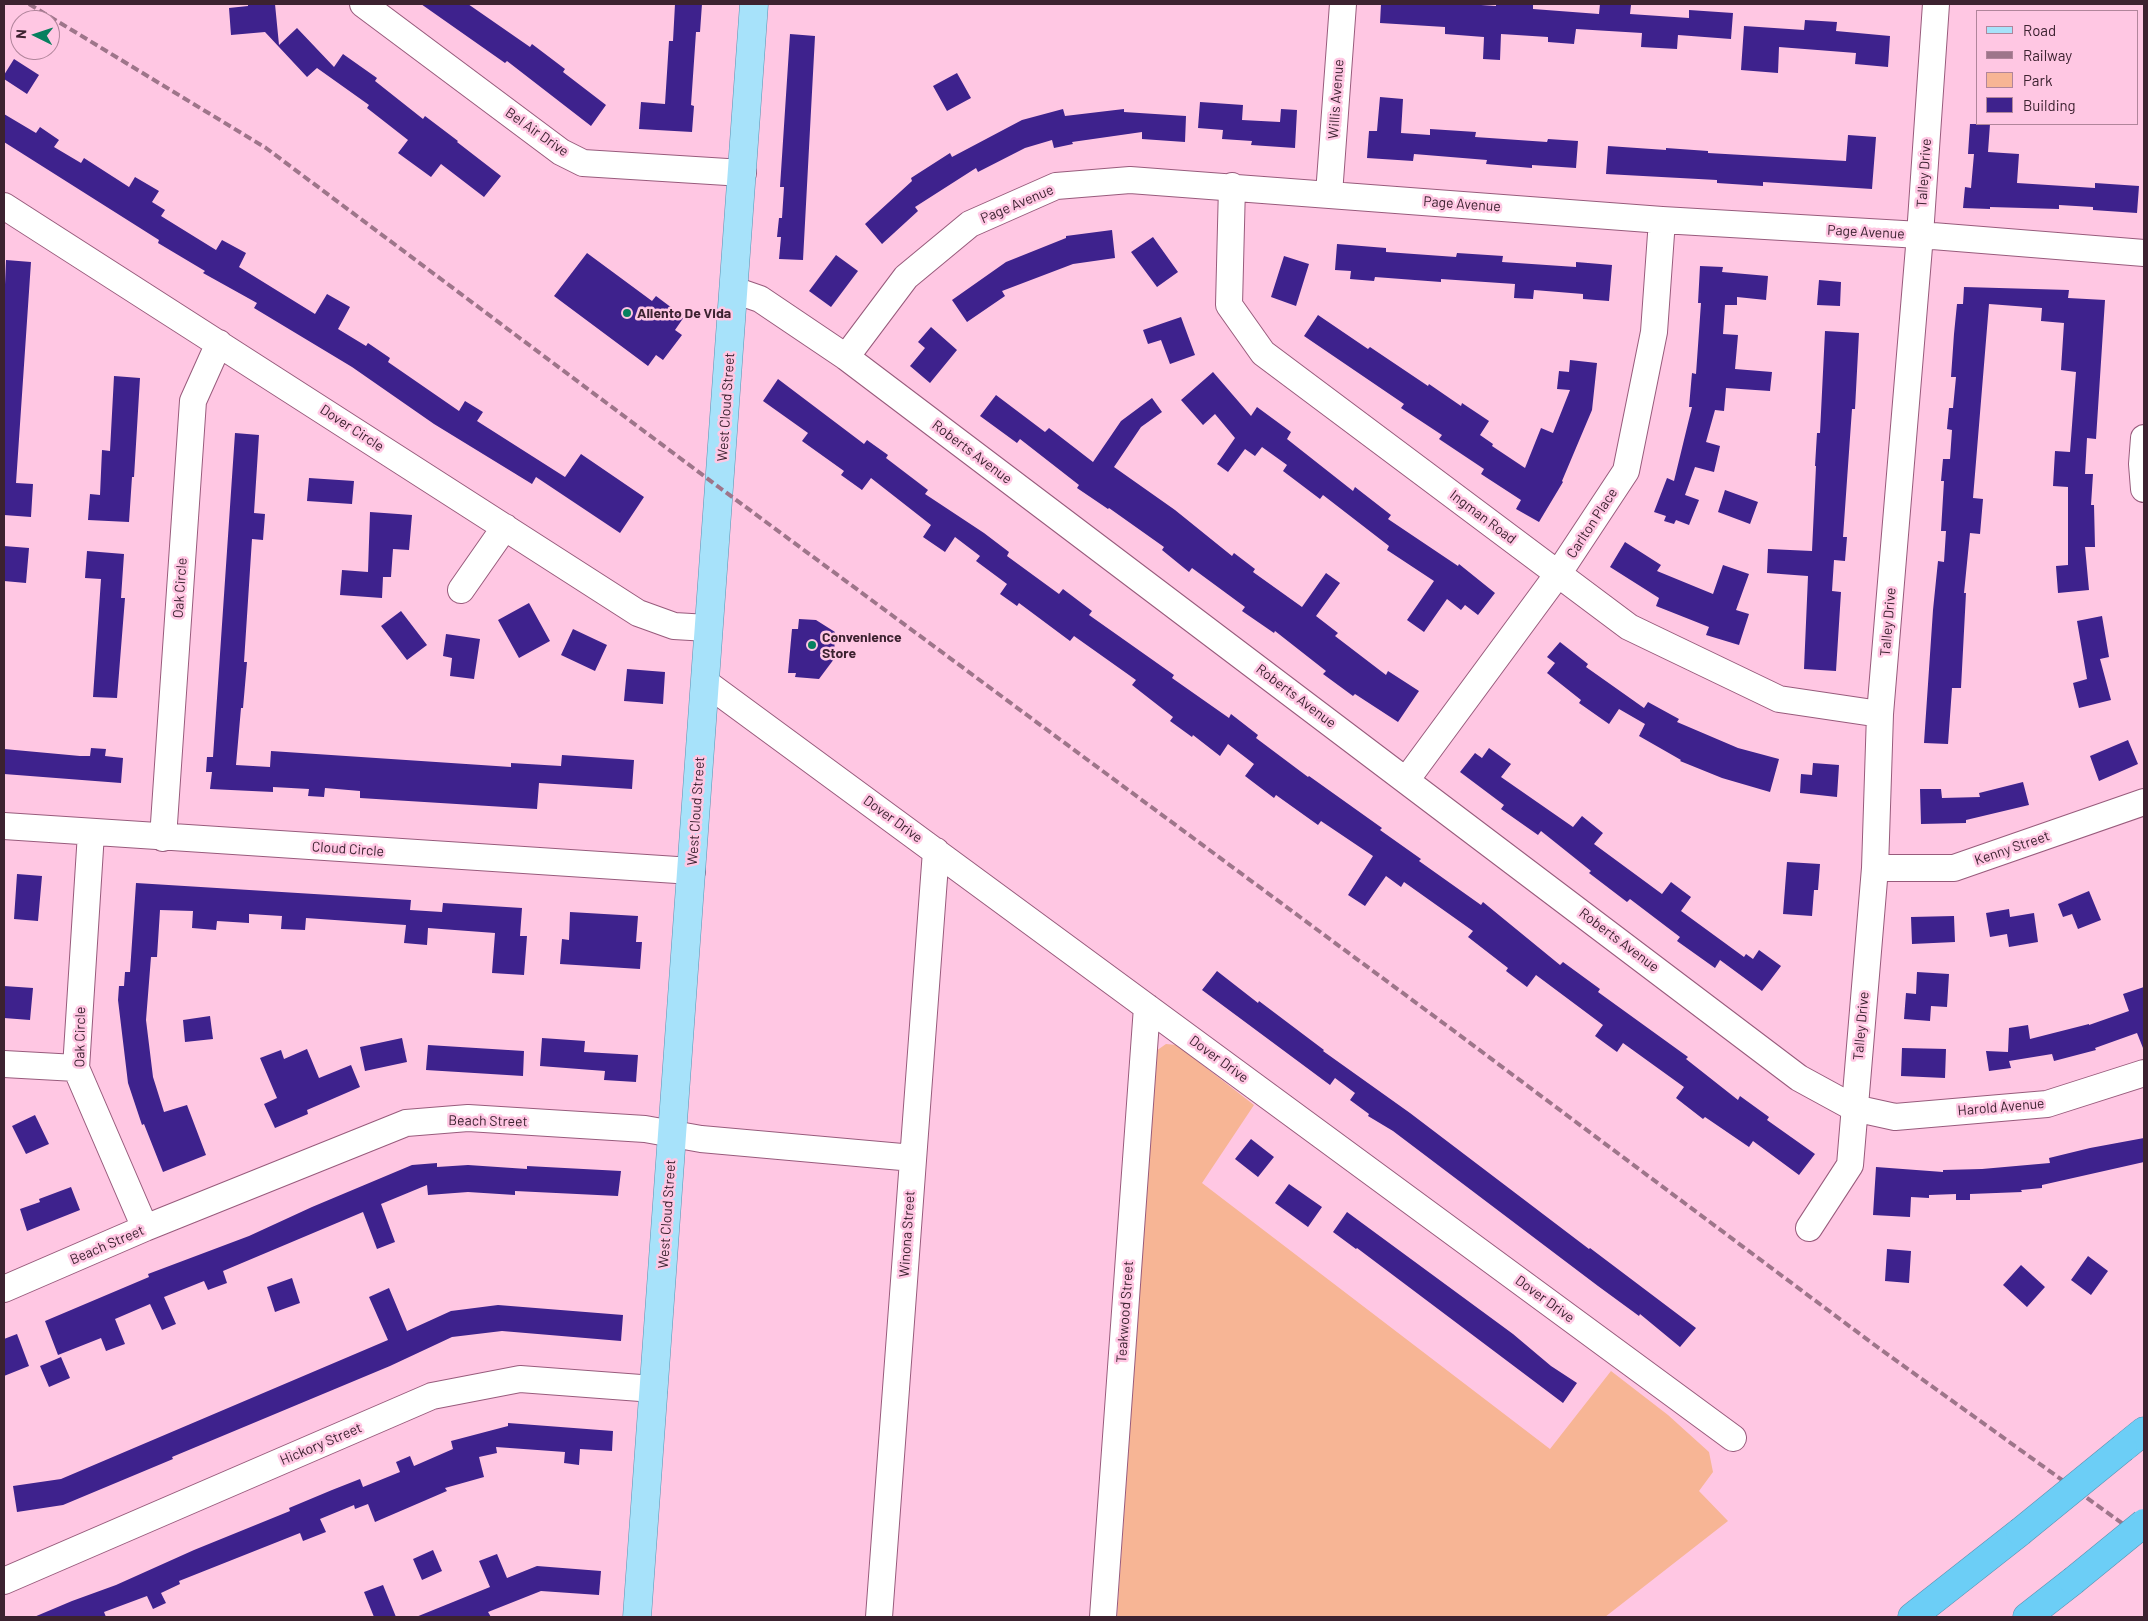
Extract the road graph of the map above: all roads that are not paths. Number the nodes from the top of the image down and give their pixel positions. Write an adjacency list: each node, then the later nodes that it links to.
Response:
1 (363, 4): 5 (street, Bel Air Drive)
2 (754, 4): 5 (main road, West Cloud Street)
3 (1343, 4): 7 (street, Willis Avenue)
4 (1936, 4): 10 (street, Talley Drive)
5 (743, 173): 12 (main road, West Cloud Street)
6 (1232, 186): 7 (street, Page Avenue); 14 (street, Page Avenue); 18 (street, Ingman Road)
7 (1329, 194): 9 (street, Page Avenue)
8 (4, 206): 13 (street, Dover Circle)
9 (1662, 220): 10 (street, Page Avenue); 18 (street, Carlton Place)
10 (1920, 235): 11 (street, Page Avenue); 22 (street, Talley Drive)
11 (2144, 253)
12 (734, 290): 14 (street, Roberts Avenue); 20 (main road, West Cloud Street)
13 (219, 343): 17 (street, Dover Circle); 27 (street, Oak Circle)
14 (846, 357): 23 (street, Roberts Avenue)
15 (2144, 438): 16 (street)
16 (2144, 489)
17 (505, 527): 19 (street); 20 (street, Dover Circle)
18 (1558, 574): 22 (street, Ingman Road); 23 (street, Carlton Place)
19 (461, 590)
20 (708, 628): 21 (main road, West Cloud Street)
21 (705, 682): 28 (street, Dover Drive); 30 (main road, West Cloud Street)
22 (1880, 714): 29 (street, Talley Drive)
23 (1407, 779): 35 (street, Roberts Avenue)
24 (2144, 802): 29 (street, Kenny Street)
25 (4, 826): 26 (street, Cloud Circle)
26 (91, 833): 27 (street, Cloud Circle); 33 (street, Oak Circle)
27 (163, 838): 30 (street, Cloud Circle)
28 (936, 851): 31 (street, Dover Drive); 37 (street, Winona Street)
29 (1875, 868): 35 (street, Talley Drive)
30 (692, 871): 36 (main road, West Cloud Street)
31 (1147, 1006): 42 (street, Dover Drive); 48 (street, Teakwood Street)
32 (4, 1064): 33 (street)
33 (76, 1068): 38 (street, Oak Circle)
34 (2144, 1074): 35 (street, Harold Avenue)
35 (1854, 1108): 39 (street, Talley Drive)
36 (673, 1133): 37 (street, Beach Street); 38 (street, Beach Street); 41 (main road, West Cloud Street)
37 (913, 1158): 47 (street, Winona Street)
38 (145, 1228): 40 (street, Beach Street)
39 (1809, 1228)
40 (4, 1290)
41 (654, 1388): 45 (street, Hickory Street); 46 (main road, West Cloud Street)
42 (1733, 1438)
43 (2134, 1440): 49 (highway, bridge)
44 (2144, 1523): 50 (highway, bridge)
45 (4, 1581)
46 (637, 1617)
47 (879, 1617)
48 (1103, 1617)
49 (1912, 1617)
50 (2026, 1617)

